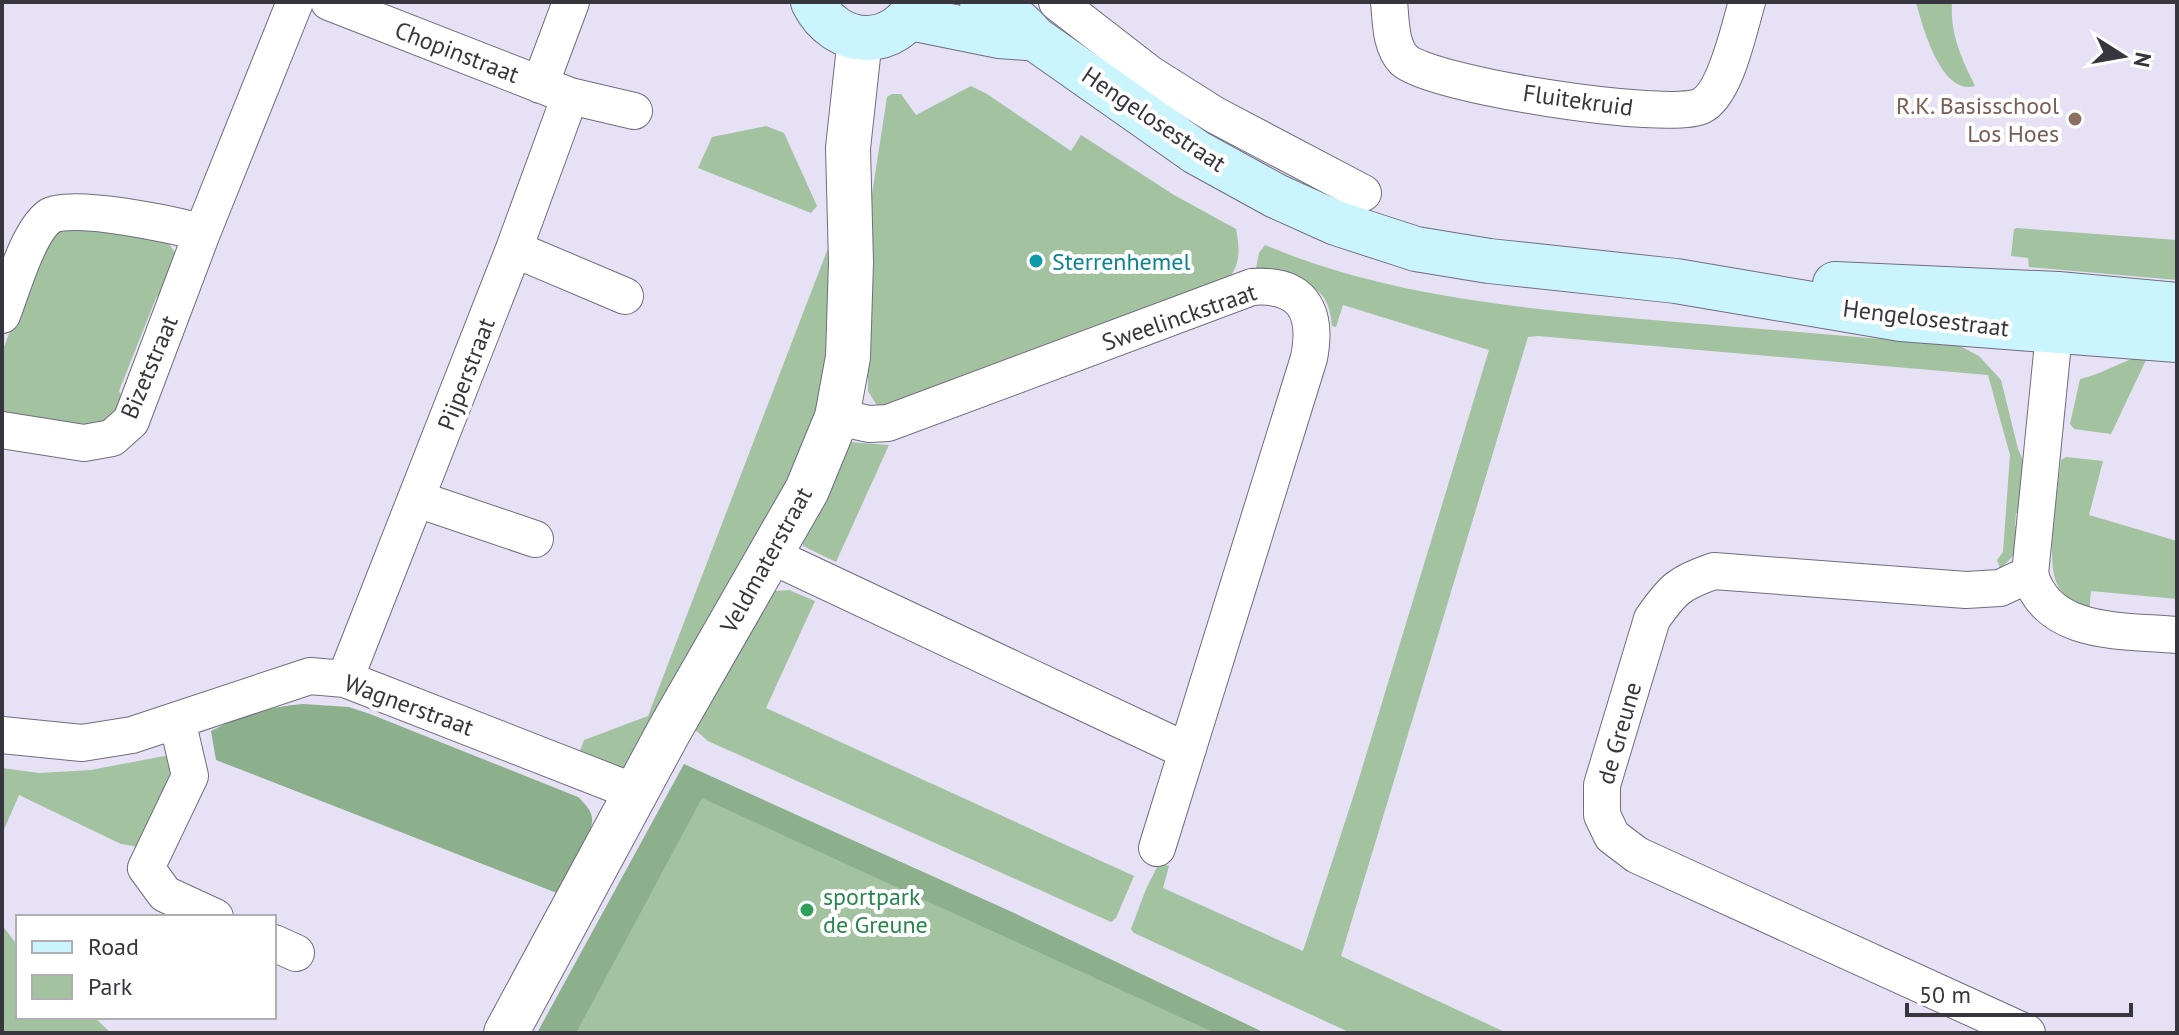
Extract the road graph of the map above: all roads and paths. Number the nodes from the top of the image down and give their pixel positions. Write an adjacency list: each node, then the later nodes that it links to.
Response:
1 (295, 2): 18 (street, Bizetstraat)
2 (329, 2): 13 (street, Chopinstraat)
3 (571, 2): 13 (street, Chopinstraat)
4 (813, 2): 11 (main road)
5 (982, 2): 12 (main road, Hengelosestraat)
6 (1057, 2): 10 (street, Hengelosestraat)
7 (1389, 2): 8 (street, Fluitekruid)
8 (1747, 2)
9 (915, 10): 11 (main road); 12 (main road)
10 (1086, 25): 12 (street); 15 (street, Hengelosestraat)
11 (860, 38): 25 (street, Veldmaterstraat)
12 (1034, 38): 17 (main road, Hengelosestraat)
13 (555, 90): 14 (street, Chopinstraat); 19 (street, Pijperstraat)
14 (634, 111)
15 (1294, 155): 16 (street, Hengelosestraat); 17 (street)
16 (1363, 193)
17 (1276, 196): 22 (main road, Hengelosestraat)
18 (202, 233): 23 (street); 26 (street, Bizetstraat)
19 (514, 249): 20 (street); 27 (street, Pijperstraat)
20 (625, 296)
21 (2177, 305): 22 (main road, Hengelosestraat)
22 (2056, 313): 24 (main road, Hengelosestraat); 30 (street)
23 (2, 315)
24 (2177, 340)
25 (837, 417): 29 (street, Veldmaterstraat); 35 (street, Sweelinckstraat)
26 (2, 430)
27 (417, 499): 28 (street); 32 (street, Pijperstraat)
28 (535, 539)
29 (770, 555): 35 (street); 36 (street, Veldmaterstraat)
30 (2030, 574): 31 (street); 40 (street, de Greune)
31 (2177, 635)
32 (345, 679): 33 (street, Wagnerstraat); 36 (street, Wagnerstraat)
33 (177, 720): 34 (street, Wagnerstraat); 38 (street)
34 (2, 735)
35 (1188, 749): 37 (street, Sweelinckstraat)
36 (637, 793): 39 (street, Veldmaterstraat)
37 (1157, 848)
38 (211, 915)
39 (506, 1033)
40 (2027, 1033)

